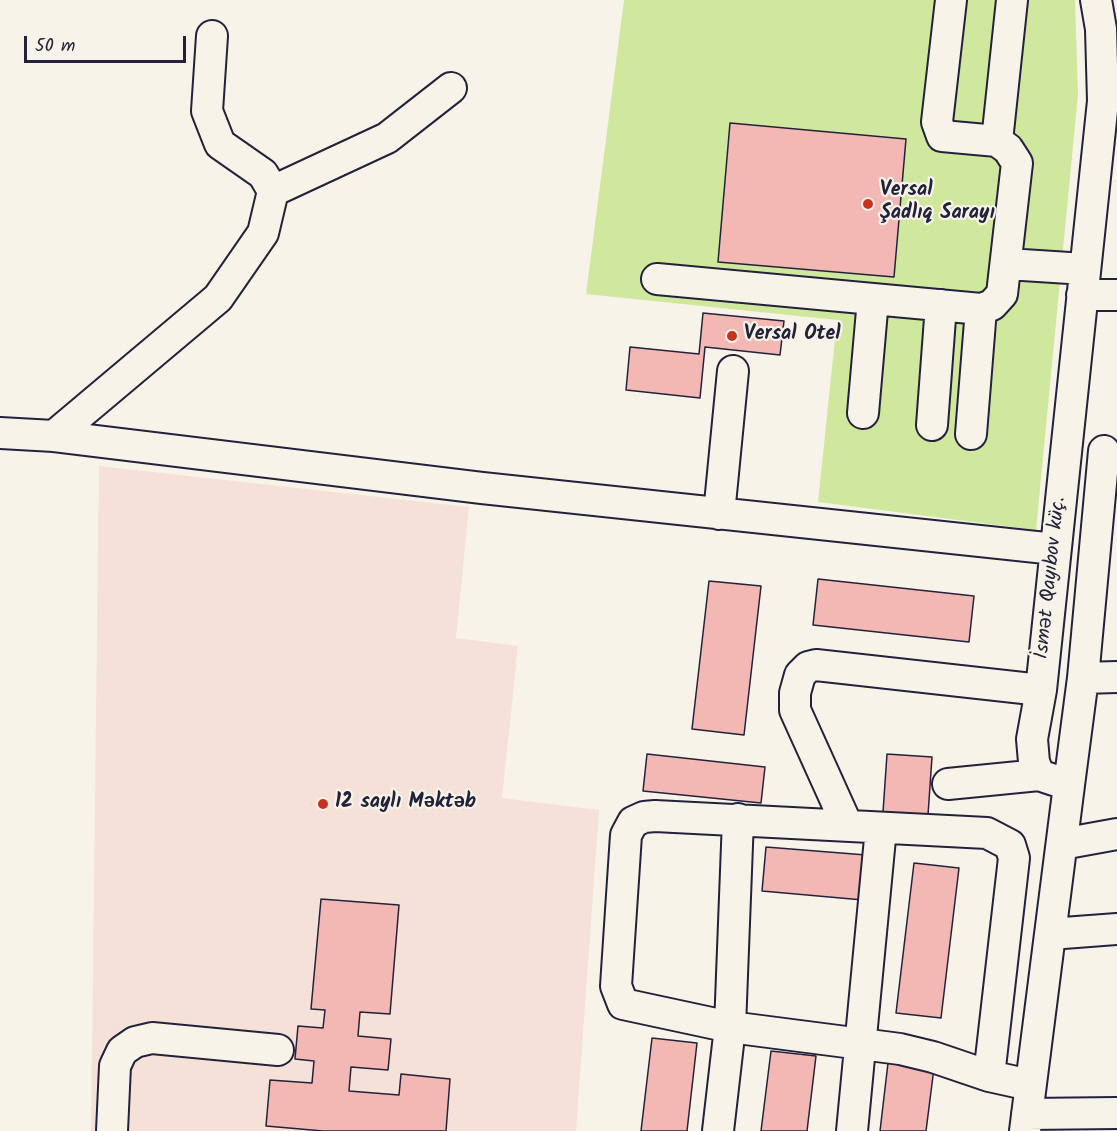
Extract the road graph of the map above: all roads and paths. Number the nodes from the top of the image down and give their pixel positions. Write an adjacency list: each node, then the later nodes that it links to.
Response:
1 (951, 0): 6 (street)
2 (1012, 0): 6 (street)
3 (1096, 0): 10 (street, İsmət Qayıbov küç.)
4 (212, 36): 7 (street)
5 (451, 88): 7 (street)
6 (997, 141): 8 (street)
7 (273, 191): 20 (street)
8 (1007, 264): 10 (street); 14 (street)
9 (657, 279): 12 (street)
10 (1084, 282): 11 (street); 21 (street, İsmət Qayıbov küç.)
11 (1117, 295)
12 (873, 299): 13 (street); 16 (street)
13 (941, 305): 14 (street); 17 (street)
14 (981, 309): 19 (street)
15 (733, 371): 23 (street)
16 (863, 413)
17 (932, 425)
18 (0, 433): 20 (street)
19 (971, 434)
20 (54, 436): 23 (street)
21 (1066, 448): 22 (street); 24 (street, İsmət Qayıbov küç.)
22 (1110, 451): 26 (street)
23 (719, 513): 24 (street)
24 (1055, 549): 27 (street, İsmət Qayıbov küç.)
25 (1117, 677): 26 (street)
26 (1083, 678): 30 (street)
27 (1041, 690): 28 (street, İsmət Qayıbov küç.); 32 (street)
28 (1039, 776): 29 (street); 30 (street)
29 (948, 784)
30 (1069, 785): 35 (street)
31 (738, 819): 32 (street); 38 (street); 38 (street)
32 (847, 825): 33 (street)
33 (881, 828): 39 (street); 41 (street)
34 (1117, 834): 35 (street)
35 (1062, 844): 37 (street)
36 (1117, 928): 37 (street)
37 (1050, 934): 42 (street)
38 (730, 1027): 39 (street); 45 (street)
39 (861, 1044): 41 (street); 46 (street)
40 (278, 1050): 44 (street)
41 (989, 1076): 42 (street)
42 (1027, 1110): 43 (street)
43 (1117, 1113)
44 (112, 1131)
45 (718, 1131)
46 (852, 1131)

